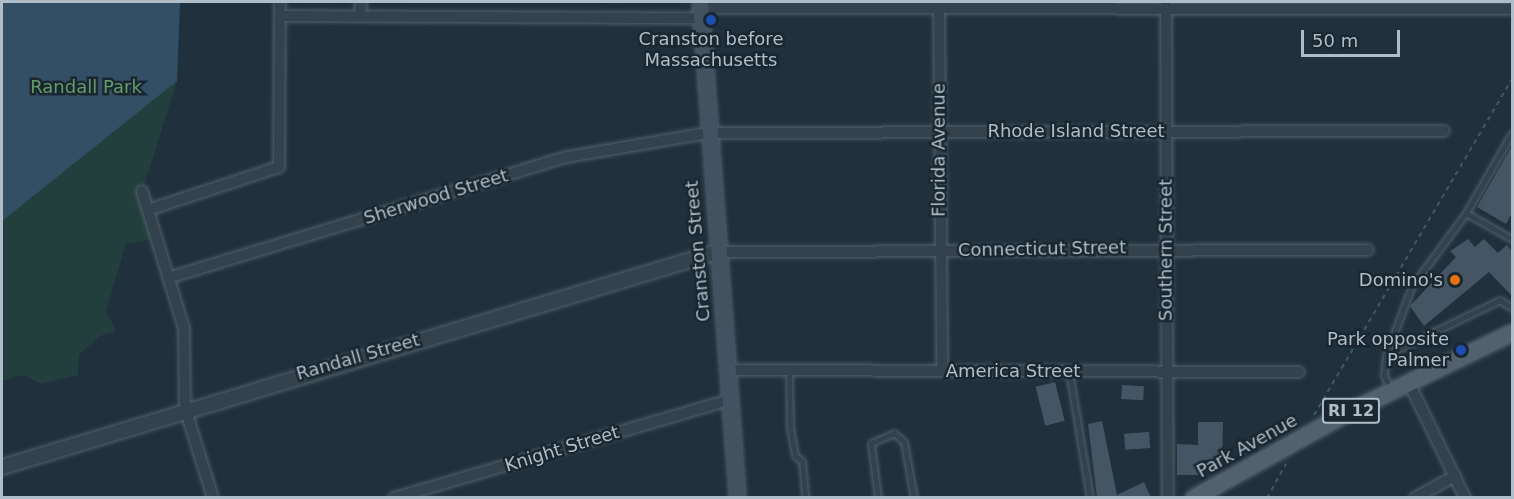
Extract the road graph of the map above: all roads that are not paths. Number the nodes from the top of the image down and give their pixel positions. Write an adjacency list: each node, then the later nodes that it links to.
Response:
1 (280, 2): 7 (street)
2 (360, 2): 8 (street)
3 (939, 7): 4 (street); 5 (street); 10 (street, Florida Avenue)
4 (1166, 7): 6 (street); 9 (street, Southern Street)
5 (699, 9): 8 (street); 12 (main road, Cranston Street)
6 (1512, 9)
7 (280, 16): 8 (street); 15 (street)
8 (360, 16)
9 (1166, 130): 10 (street, Rhode Island Street); 11 (street, Rhode Island Street); 18 (street, Southern Street)
10 (939, 131): 12 (street, Rhode Island Street); 20 (street, Florida Avenue)
11 (1444, 131)
12 (707, 133): 21 (main road, Cranston Street); 22 (street, Sherwood Street)
13 (1512, 133): 16 (lane)
14 (142, 191): 22 (street)
15 (151, 209)
16 (1466, 213): 17 (lane); 25 (lane)
17 (1512, 239)
18 (1166, 248): 19 (street, Connecticut Street); 20 (street, Connecticut Street); 30 (street, Southern Street)
19 (1368, 250)
20 (940, 251): 21 (street, Connecticut Street); 28 (street, Florida Avenue)
21 (717, 252): 26 (main road, Cranston Street); 35 (street, Randall Street)
22 (168, 278): 35 (street)
23 (1512, 308): 25 (lane)
24 (1512, 333): 32 (main road, Park Avenue / RI 12)
25 (1386, 355): 33 (lane)
26 (727, 370): 27 (street, America Street); 34 (main road, Cranston Street)
27 (789, 370): 28 (street, America Street); 41 (lane)
28 (942, 371): 29 (street, America Street)
29 (1069, 371): 30 (street, America Street); 44 (lane)
30 (1167, 372): 31 (street, America Street); 45 (street, Southern Street)
31 (1299, 372)
32 (1409, 383): 33 (main road, Park Avenue / RI 12); 37 (street)
33 (1391, 391): 46 (main road, Park Avenue / RI 12)
34 (729, 400): 39 (street, Knight Street); 40 (main road, Cranston Street)
35 (186, 412): 36 (street, Randall Street); 38 (street)
36 (2, 467)
37 (1455, 476): 47 (street); 48 (street)
38 (213, 498)
39 (394, 498)
40 (737, 498)
41 (805, 498)
42 (878, 498): 43 (lane)
43 (914, 498)
44 (1090, 498)
45 (1168, 498)
46 (1194, 498)
47 (1415, 498)
48 (1465, 498)

